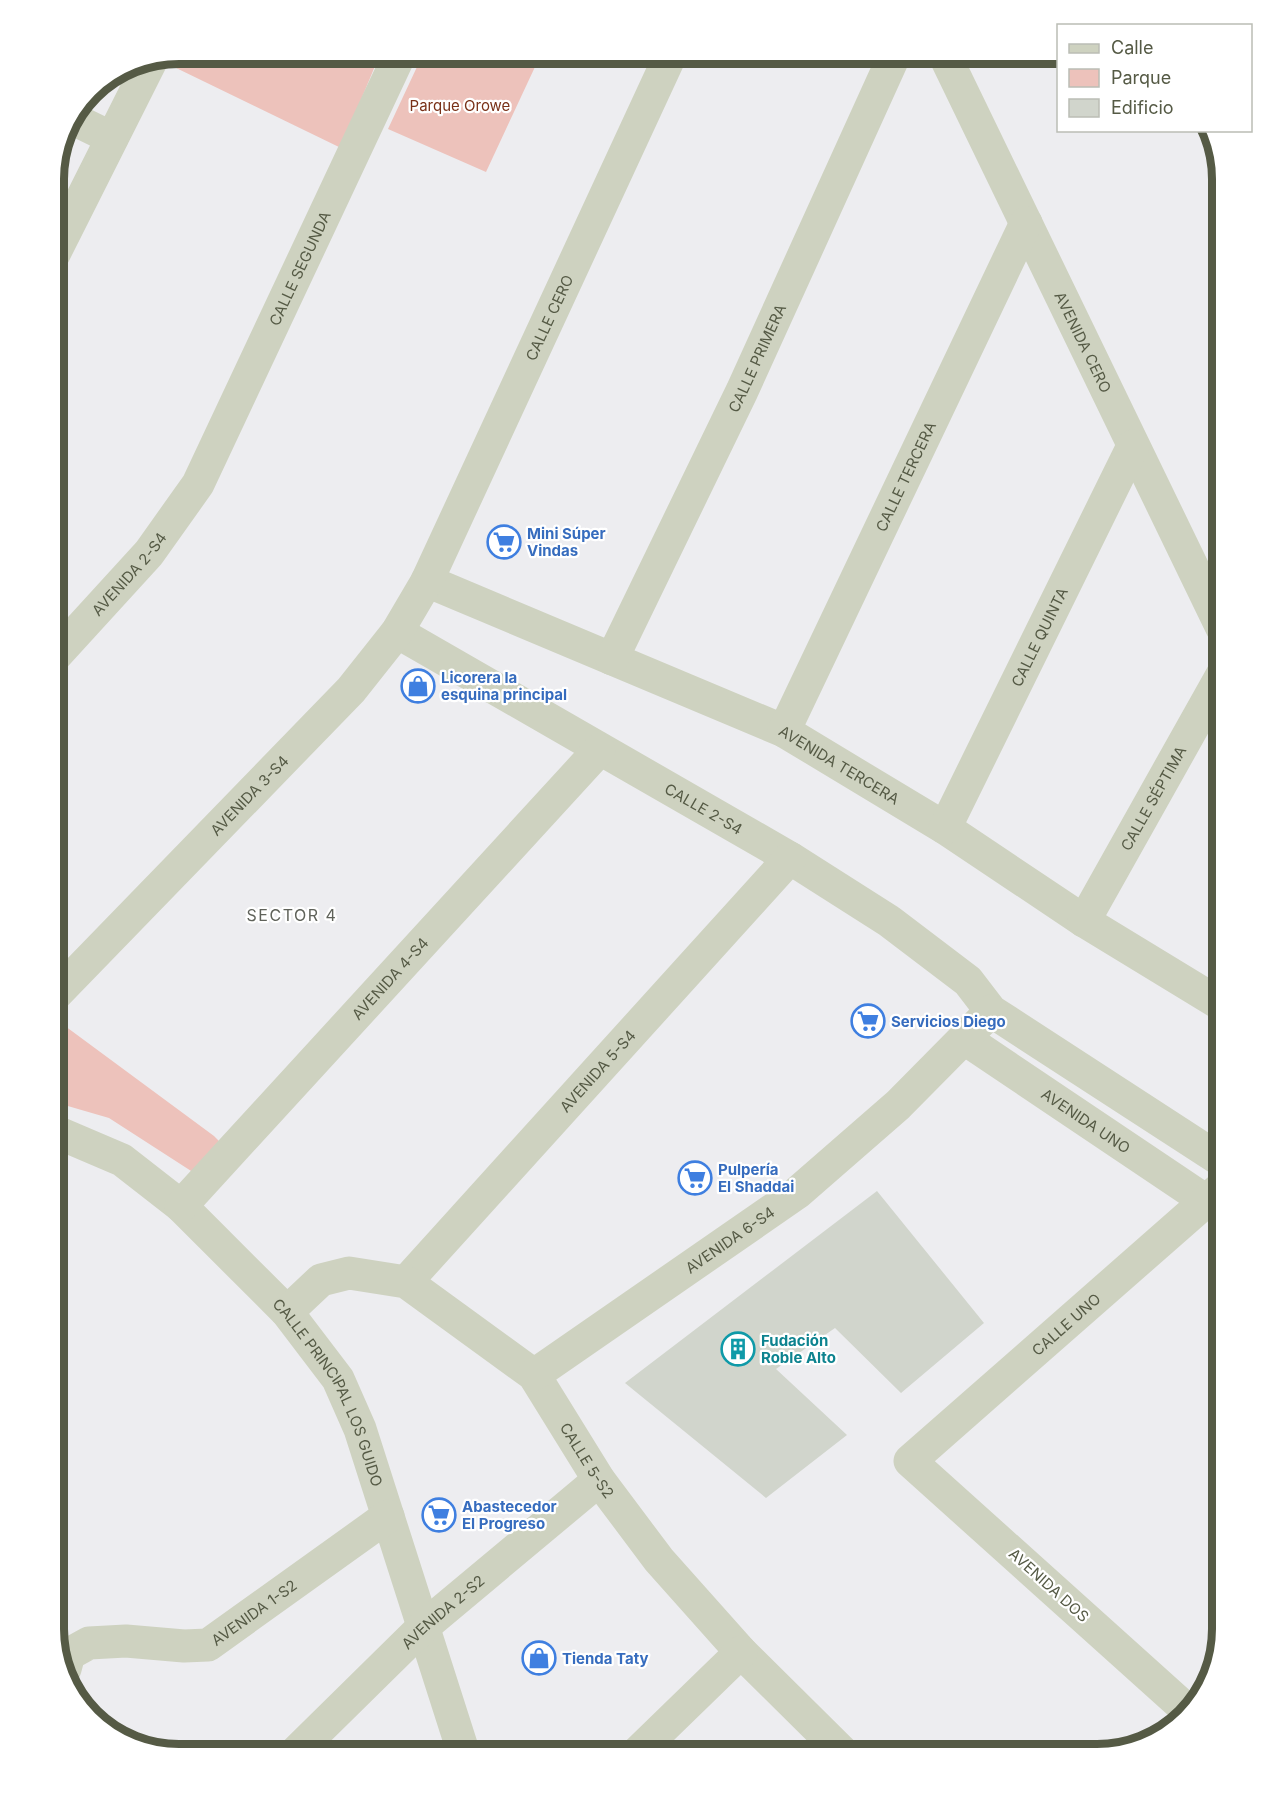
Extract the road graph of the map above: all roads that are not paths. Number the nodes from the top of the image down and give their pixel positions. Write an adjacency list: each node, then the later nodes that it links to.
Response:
1 (395, 65): 11 (street, CALLE SEGUNDA)
2 (666, 65): 12 (street, CALLE CERO)
3 (889, 65): 16 (street, CALLE PRIMERA)
4 (949, 65): 8 (street, AVENIDA CERO)
5 (147, 70): 7 (street)
6 (80, 122): 7 (street)
7 (112, 138): 9 (street)
8 (1026, 223): 10 (street, AVENIDA CERO); 18 (street, CALLE TERCERA)
9 (65, 232)
10 (1132, 446): 13 (street, AVENIDA CERO); 20 (street, CALLE QUINTA)
11 (198, 484): 15 (street, AVENIDA 2-S4)
12 (427, 581): 14 (street, AVENIDA 3-S4); 16 (street, AVENIDA TERCERA)
13 (1212, 608)
14 (397, 632): 19 (street, CALLE 2-S4); 23 (street, AVENIDA 3-S4)
15 (65, 645)
16 (612, 659): 18 (street, AVENIDA TERCERA)
17 (1212, 693): 22 (street, CALLE SÉPTIMA)
18 (784, 731): 20 (street, AVENIDA TERCERA)
19 (599, 750): 21 (street, CALLE 2-S4); 31 (street, AVENIDA 4-S4)
20 (945, 828): 22 (street, AVENIDA TERCERA)
21 (790, 858): 25 (street, CALLE 2-S4); 32 (street, AVENIDA 5-S4)
22 (1084, 921): 24 (street, AVENIDA TERCERA)
23 (64, 985)
24 (1212, 999)
25 (991, 1011): 26 (street, AVENIDA 6-S4); 28 (street)
26 (965, 1039): 29 (street, AVENIDA UNO); 34 (street, AVENIDA 6-S4)
27 (64, 1135): 31 (street, CALLE PRINCIPAL LOS GUIDO)
28 (1212, 1155)
29 (1212, 1193)
30 (1212, 1196): 35 (street, CALLE UNO)
31 (181, 1206): 33 (street, CALLE PRINCIPAL LOS GUIDO)
32 (406, 1282): 33 (street, CALLE 5-S2); 34 (street, CALLE 5-S2)
33 (287, 1312): 37 (street, CALLE PRINCIPAL LOS GUIDO)
34 (534, 1375): 36 (street, CALLE 5-S2)
35 (910, 1461): 41 (street, AVENIDA DOS)
36 (599, 1480): 38 (street, AVENIDA 2-S2); 39 (street, CALLE 5-S2)
37 (388, 1515): 38 (street, CALLE PRINCIPAL LOS GUIDO); 40 (street, AVENIDA 1-S2)
38 (422, 1628): 42 (street, AVENIDA 2-S2); 43 (street, CALLE PRINCIPAL LOS GUIDO)
39 (741, 1652): 44 (street); 45 (street, CALLE 5-S2)
40 (69, 1660)
41 (1182, 1706)
42 (305, 1743)
43 (460, 1743)
44 (647, 1744)
45 (830, 1744)

